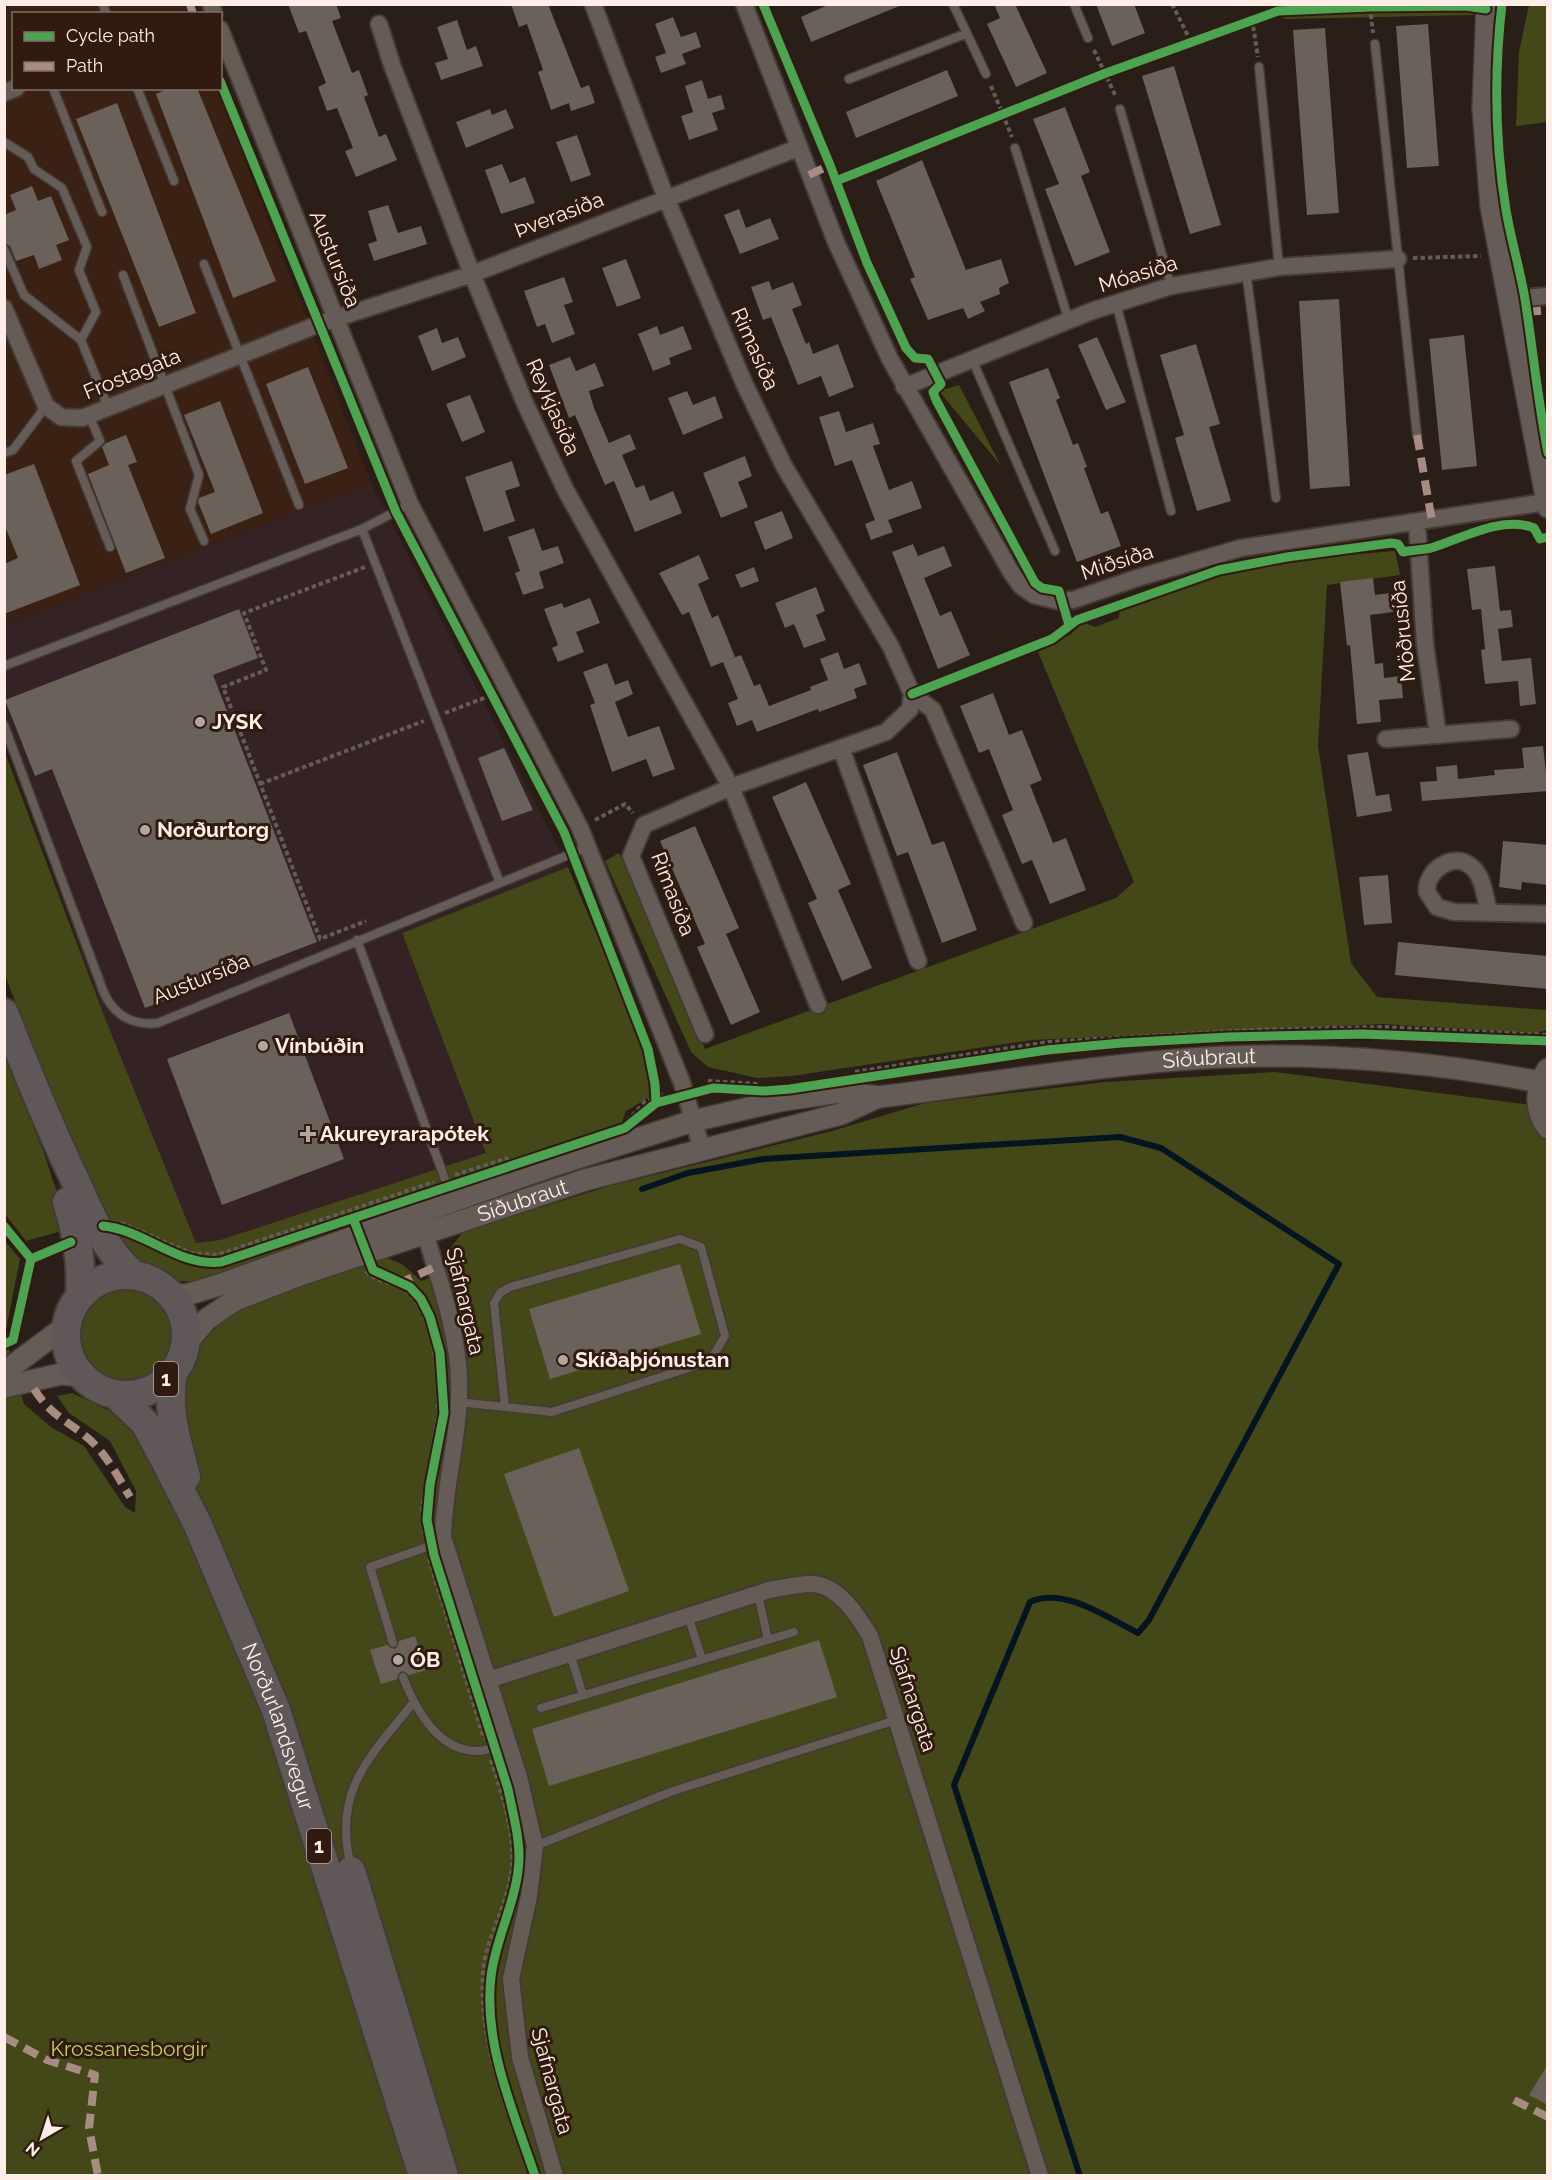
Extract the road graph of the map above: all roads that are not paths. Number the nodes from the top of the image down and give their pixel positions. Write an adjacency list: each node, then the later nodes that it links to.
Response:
1 (593, 4): 21 (street, Rimasíða)
2 (744, 4): 18 (street, Miðsíða)
3 (953, 4): 8 (lane)
4 (1074, 4): 9 (lane)
5 (1487, 4): 32 (street)
6 (379, 24): 28 (street, Reykjasíða)
7 (222, 34): 35 (street, Austursíða)
8 (965, 34): 12 (lane); 13 (lane)
9 (1088, 38)
10 (1375, 44): 24 (lane)
11 (1259, 67): 26 (lane)
12 (986, 74)
13 (849, 79)
14 (54, 90): 22 (lane)
15 (138, 90): 20 (lane)
16 (1120, 109): 30 (lane)
17 (4, 142): 37 (lane)
18 (798, 148): 21 (street, Þverasíða); 41 (street, Miðsíða)
19 (1015, 148): 36 (lane)
20 (174, 181)
21 (666, 198): 28 (street, Þverasíða); 58 (street, Rimasíða)
22 (102, 212)
23 (4, 249): 37 (lane)
24 (1398, 259): 26 (street, Móasíða); 45 (lane)
25 (204, 264): 38 (lane)
26 (1280, 267): 27 (street, Móasíða)
27 (1246, 271): 30 (street, Móasíða); 47 (lane)
28 (471, 274): 35 (street, Þverasíða); 64 (street, Reykjasíða)
29 (123, 275): 40 (lane)
30 (1171, 286): 33 (street, Móasíða)
31 (1548, 296): 32 (street)
32 (1509, 300): 49 (street)
33 (1116, 302): 36 (street, Móasíða); 51 (lane)
34 (4, 308): 42 (street)
35 (335, 319): 38 (street, Frostagata); 48 (street, Austursíða)
36 (1069, 321): 39 (street, Móasíða)
37 (81, 340): 43 (lane)
38 (240, 356): 40 (street, Frostagata); 50 (lane)
39 (972, 359): 41 (street, Móasíða); 56 (lane)
40 (165, 385): 43 (street, Frostagata); 54 (lane)
41 (904, 387): 52 (street, Miðsíða)
42 (46, 406): 44 (street, Frostagata); 46 (lane)
43 (108, 408): 44 (street, Frostagata)
44 (89, 415): 55 (lane)
45 (1417, 435)
46 (4, 453)
47 (1276, 498)
48 (410, 504): 53 (lane); 65 (street, Austursíða)
49 (1547, 504): 52 (street, Miðsíða)
50 (299, 505)
51 (1171, 511)
52 (1417, 523): 61 (street, Möðrusíða)
53 (362, 529): 57 (lane); 66 (lane)
54 (204, 541)
55 (110, 547)
56 (1055, 551)
57 (4, 666)
58 (912, 694): 63 (street, Rimasíða); 69 (street, Rimasíða)
59 (4, 725): 70 (lane, Austursíða)
60 (1511, 729): 61 (street)
61 (1438, 735): 62 (street)
62 (1386, 739)
63 (841, 748): 64 (street, Rimasíða); 71 (street)
64 (731, 787): 72 (street); 74 (street, Rimasíða)
65 (588, 847): 66 (lane, Austursíða); 77 (street, Austursíða)
66 (500, 883): 70 (lane, Austursíða)
67 (1489, 912): 68 (street)
68 (1548, 914)
69 (1024, 922)
70 (357, 940): 81 (lane)
71 (918, 961)
72 (818, 1005)
73 (4, 1013): 79 (highway)
74 (705, 1034)
75 (1544, 1075): 76 (street, Síðubraut); 78 (street)
76 (879, 1097): 77 (street, Síðubraut); 80 (street, Síðubraut)
77 (693, 1121): 80 (street, Austursíða); 81 (street, Síðubraut)
78 (1548, 1128)
79 (51, 1132): 84 (highway); 86 (highway)
80 (702, 1149): 83 (street, Síðubraut)
81 (449, 1188): 82 (street, Síðubraut)
82 (420, 1213): 83 (street, Sjafnargata); 85 (street, Síðubraut)
83 (425, 1233): 88 (street, Síðubraut); 94 (street, Sjafnargata)
84 (133, 1275): 85 (highway); 86 (highway)
85 (170, 1294): 88 (highway, 1)
86 (80, 1296): 87 (highway)
87 (66, 1326): 89 (street); 91 (highway, Norðurlandsvegur / 1)
88 (185, 1345): 90 (highway, Norðurlandsvegur / 1)
89 (4, 1372)
90 (173, 1372): 93 (highway, Norðurlandsvegur / 1); 96 (highway, Norðurlandsvegur / 1)
91 (82, 1376): 92 (street); 93 (highway, Norðurlandsvegur / 1)
92 (4, 1387)
93 (115, 1394): 96 (highway, Norðurlandsvegur / 1)
94 (458, 1402): 95 (lane); 97 (street, Sjafnargata)
95 (505, 1406): 95 (lane)
96 (197, 1523): 114 (highway, Norðurlandsvegur / 1)
97 (434, 1544): 102 (lane); 106 (street, Sjafnargata)
98 (758, 1594): 99 (street, Sjafnargata); 101 (lane); 110 (street, Sjafnargata)
99 (688, 1617): 103 (street, Sjafnargata); 104 (lane)
100 (794, 1632): 101 (lane)
101 (768, 1640): 104 (lane)
102 (393, 1643)
103 (570, 1654): 106 (street, Sjafnargata); 107 (lane)
104 (702, 1659): 107 (lane)
105 (404, 1677): 108 (lane)
106 (488, 1680): 111 (street, Sjafnargata)
107 (583, 1695): 109 (lane)
108 (413, 1703): 111 (lane); 113 (lane)
109 (541, 1708)
110 (896, 1720): 112 (lane); 117 (street, Sjafnargata)
111 (497, 1747): 112 (street, Sjafnargata)
112 (535, 1846): 116 (street, Sjafnargata)
113 (351, 1871): 115 (highway)
114 (423, 2175)
115 (444, 2175)
116 (555, 2175)
117 (1040, 2175)

